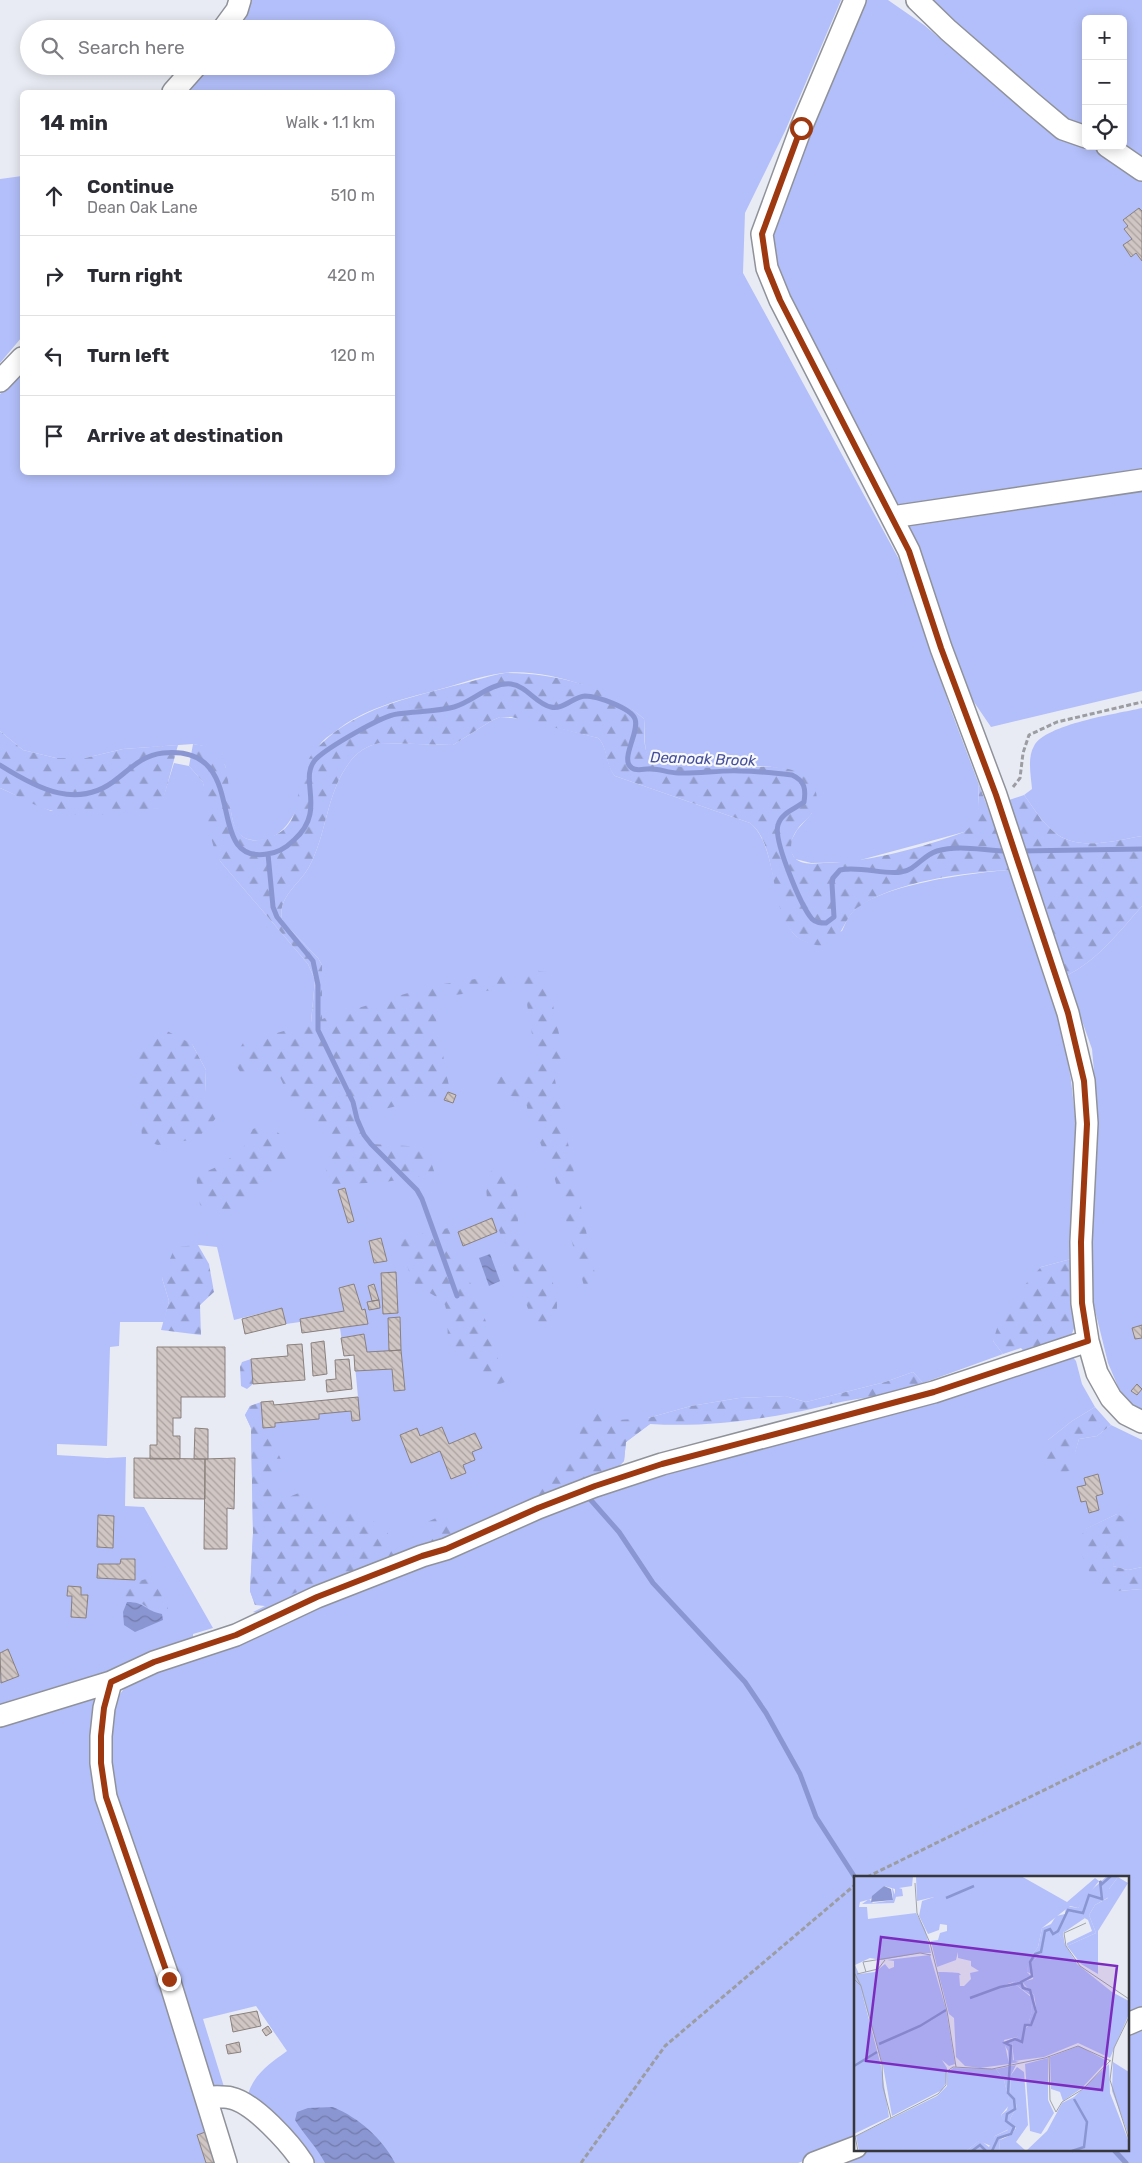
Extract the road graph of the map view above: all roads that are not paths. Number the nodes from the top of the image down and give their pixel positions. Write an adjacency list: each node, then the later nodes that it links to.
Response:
1 (240, 0): 4 (street)
2 (855, 0): 13 (street)
3 (917, 0): 7 (street)
4 (230, 20)
5 (188, 75): 6 (street)
6 (175, 90)
7 (1082, 136)
8 (1113, 150): 9 (street)
9 (1142, 170)
10 (20, 360): 11 (street)
11 (0, 381)
12 (1142, 480): 13 (street)
13 (892, 517): 14 (street)
14 (1088, 1341): 15 (street); 16 (street)
15 (1142, 1422)
16 (111, 1682): 17 (street); 20 (street)
17 (0, 1716)
18 (1142, 2018): 19 (street)
19 (1130, 2023)
20 (207, 2097): 22 (street); 23 (street)
21 (854, 2148): 24 (street)
22 (226, 2163)
23 (303, 2163)
24 (814, 2163)

